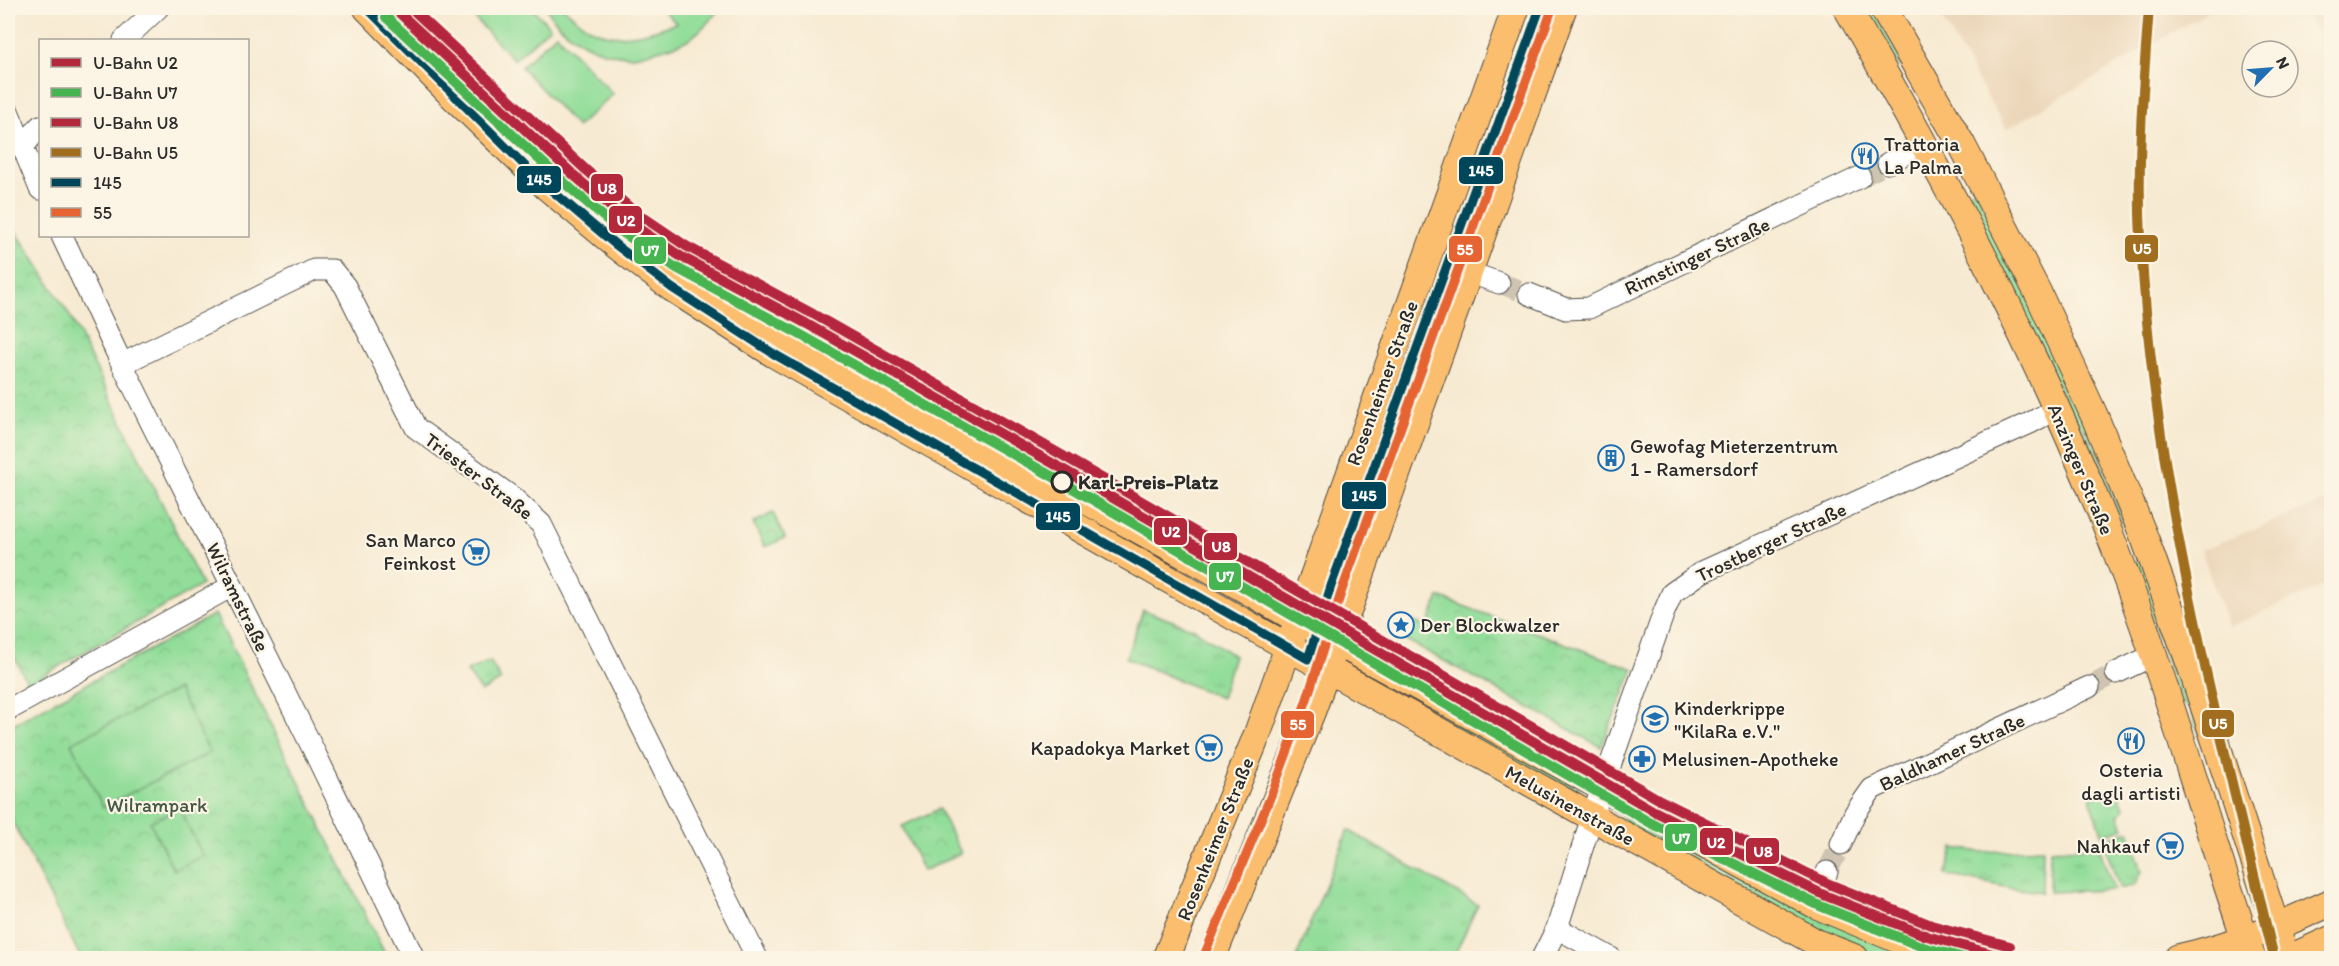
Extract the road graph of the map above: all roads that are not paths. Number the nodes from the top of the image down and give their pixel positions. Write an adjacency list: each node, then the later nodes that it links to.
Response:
1 (158, 8): 8 (street)
2 (367, 8): 25 (main road, Melusinenstraße)
3 (397, 8): 23 (main road, Melusinenstraße)
4 (1516, 8): 23 (main road, Rosenheimer Straße)
5 (1563, 8): 17 (main road)
6 (1847, 8): 11 (main road, Anzinger Straße)
7 (1884, 8): 37 (main road, Anzinger Straße)
8 (125, 39)
9 (8, 111): 12 (street)
10 (39, 127): 12 (street)
11 (1925, 143): 13 (street); 21 (main road, Anzinger Straße)
12 (21, 147): 15 (street)
13 (1888, 163)
14 (1860, 177): 19 (street, Rimstinger Straße)
15 (39, 187)
16 (62, 237): 20 (street, Wilramstraße)
17 (1468, 272): 18 (street); 24 (main road)
18 (1499, 283)
19 (1529, 294)
20 (122, 364): 22 (street, Wilramstraße); 42 (street, Triester Straße)
21 (2056, 409): 26 (main road, Anzinger Straße); 31 (street, Trostberger Straße)
22 (232, 586): 30 (street); 41 (street, Wilramstraße)
23 (1297, 619): 24 (main road, Melusinenstraße); 25 (main road, Rosenheimer Straße)
24 (1337, 642): 27 (main road); 31 (main road, Melusinenstraße)
25 (1288, 647): 27 (main road, Melusinenstraße); 43 (main road, Rosenheimer Straße)
26 (2154, 655): 28 (street); 40 (main road, Anzinger Straße)
27 (1327, 669): 32 (main road, Melusinenstraße); 44 (main road)
28 (2116, 673)
29 (2089, 687): 33 (street, Baldhamer Straße)
30 (8, 710)
31 (1606, 776): 32 (street, Trostberger Straße); 36 (main road, Melusinenstraße)
32 (1592, 818): 38 (street, Trostberger Straße); 47 (main road, Melusinenstraße)
33 (1841, 844)
34 (1827, 872): 36 (street)
35 (2331, 902): 37 (main road)
36 (1814, 904): 48 (main road, Melusinenstraße)
37 (2275, 927): 40 (main road); 50 (main road, Anzinger Straße)
38 (1557, 928): 45 (street, Trostberger Straße); 46 (street)
39 (2331, 939): 50 (main road)
40 (2249, 949): 49 (main road)
41 (414, 958)
42 (757, 958)
43 (1166, 958)
44 (1212, 958)
45 (1542, 958)
46 (1611, 958)
47 (1856, 958)
48 (1973, 958)
49 (2178, 958)
50 (2288, 958)

